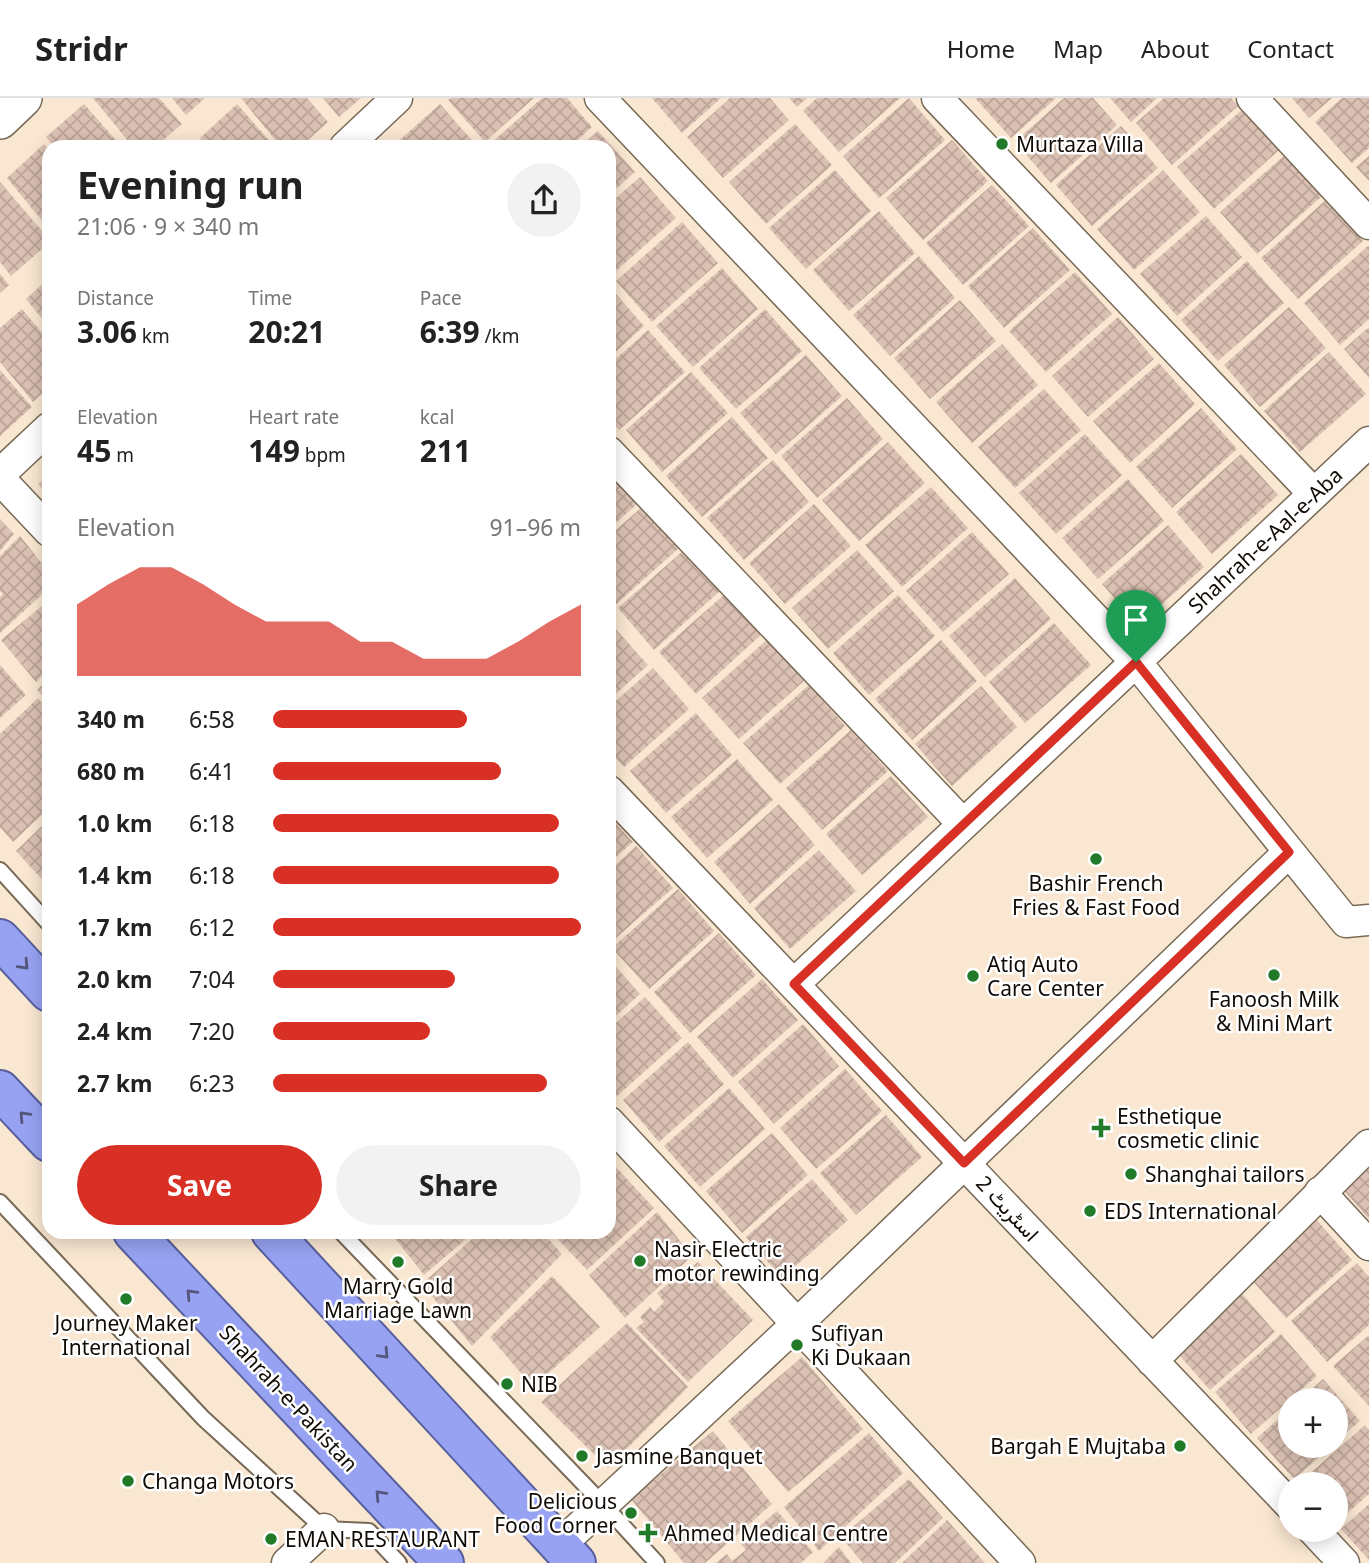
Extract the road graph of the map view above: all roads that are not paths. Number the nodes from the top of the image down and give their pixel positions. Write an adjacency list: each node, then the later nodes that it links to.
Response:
1 (23, 98): 6 (street)
2 (397, 98): 7 (street)
3 (600, 98): 15 (street)
4 (937, 98): 13 (street)
5 (1252, 98): 8 (street)
6 (0, 120)
7 (352, 140)
8 (1369, 224)
9 (42, 435): 12 (street)
10 (1369, 442): 13 (street, Shahrah-e-Aal-e-Aba)
11 (616, 459): 17 (street)
12 (0, 477): 14 (street)
13 (1314, 494): 15 (street, Shahrah-e-Aal-e-Aba)
14 (42, 523)
15 (1136, 662): 17 (street, Shahrah-e-Aal-e-Aba); 18 (street)
16 (616, 798): 24 (street, اسٹریٹ 2)
17 (963, 824): 24 (street, Shahrah-e-Aal-e-Aba)
18 (1289, 852): 21 (street); 29 (street)
19 (0, 870): 20 (lane)
20 (42, 916)
21 (1369, 920)
22 (0, 939): 23 (highway, one-way to 23)
23 (42, 984)
24 (794, 984): 29 (street, اسٹریٹ 2)
25 (0, 1090): 27 (highway, one-way to 25)
26 (616, 1129): 36 (street)
27 (42, 1135)
28 (1369, 1145): 30 (street)
29 (964, 1163): 36 (street); 37 (street, اسٹریٹ 2)
30 (1320, 1192): 35 (street); 37 (street)
31 (0, 1202): 40 (lane)
32 (140, 1239): 45 (highway, Shahrah-e-Pakistan, one-way to 32)
33 (277, 1239): 42 (highway, one-way to 42)
34 (348, 1239): 39 (lane)
35 (1369, 1244)
36 (798, 1323): 39 (street); 47 (street)
37 (1152, 1361): 38 (street, اسٹریٹ 2)
38 (1278, 1493)
39 (602, 1503): 42 (street); 46 (lane)
40 (324, 1529): 43 (street); 44 (lane)
41 (1324, 1542): 48 (street)
42 (568, 1554)
43 (287, 1563)
44 (399, 1563)
45 (444, 1563)
46 (657, 1563)
47 (1020, 1563)
48 (1344, 1563)

